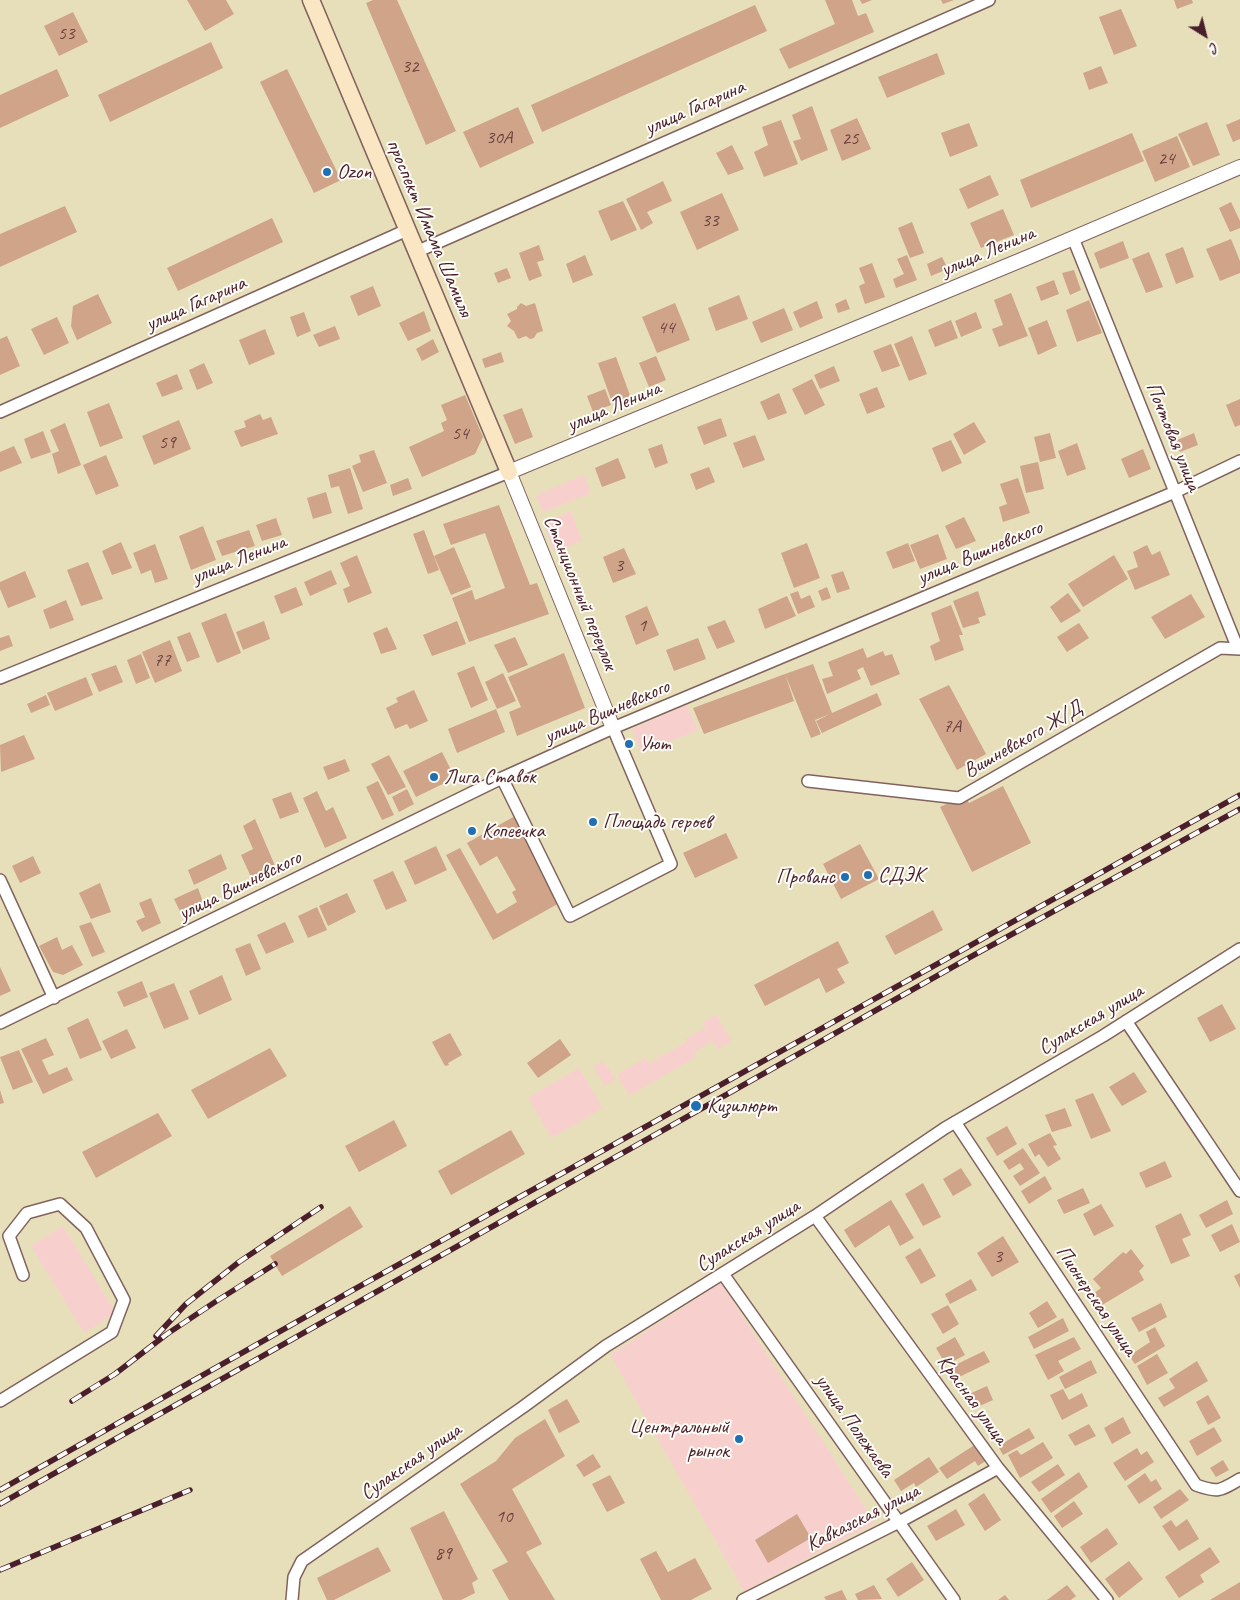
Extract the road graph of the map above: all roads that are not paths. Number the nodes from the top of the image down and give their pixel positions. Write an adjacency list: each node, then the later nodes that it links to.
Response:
1 (311, 0): 4 (main road, проспект Имама Шамиля)
2 (989, 0): 6 (street, улица Гагарина)
3 (1240, 167): 5 (street, улица Ленина)
4 (407, 230): 6 (main road, проспект Имама Шамиля); 7 (street, улица Гагарина)
5 (1073, 238): 9 (street, улица Ленина); 10 (street, Почтовая улица)
6 (416, 252): 9 (main road, проспект Имама Шамиля)
7 (0, 412)
8 (1240, 460): 10 (street, улица Вишневского)
9 (510, 472): 12 (street, улица Ленина); 13 (street, Станционный переулок)
10 (1175, 492): 11 (street, Почтовая улица); 13 (street, улица Вишневского)
11 (1239, 649): 15 (street, Вишневского Ж/Д)
12 (0, 678)
13 (613, 728): 14 (street, улица Вишневского); 14 (street)
14 (502, 778): 18 (street, улица Вишневского)
15 (808, 782)
16 (0, 880): 18 (street)
17 (1240, 949): 19 (street, Сулакская улица)
18 (54, 998): 20 (street, улица Вишневского)
19 (1126, 1021): 21 (street, Сулакская улица); 22 (street)
20 (0, 1023)
21 (955, 1122): 23 (street, Сулакская улица); 28 (street, Пионерская улица)
22 (1240, 1191)
23 (815, 1216): 24 (street, Сулакская улица); 27 (street, Красная улица)
24 (723, 1274): 29 (street, улица Полежаева); 30 (street, Сулакская улица)
25 (23, 1275): 26 (street)
26 (0, 1401)
27 (998, 1468): 29 (street, Кавказская улица); 33 (street, Красная улица)
28 (1240, 1479)
29 (899, 1522): 31 (street, Кавказская улица); 32 (street, улица Полежаева)
30 (292, 1600)
31 (743, 1600)
32 (954, 1600)
33 (1107, 1600)

